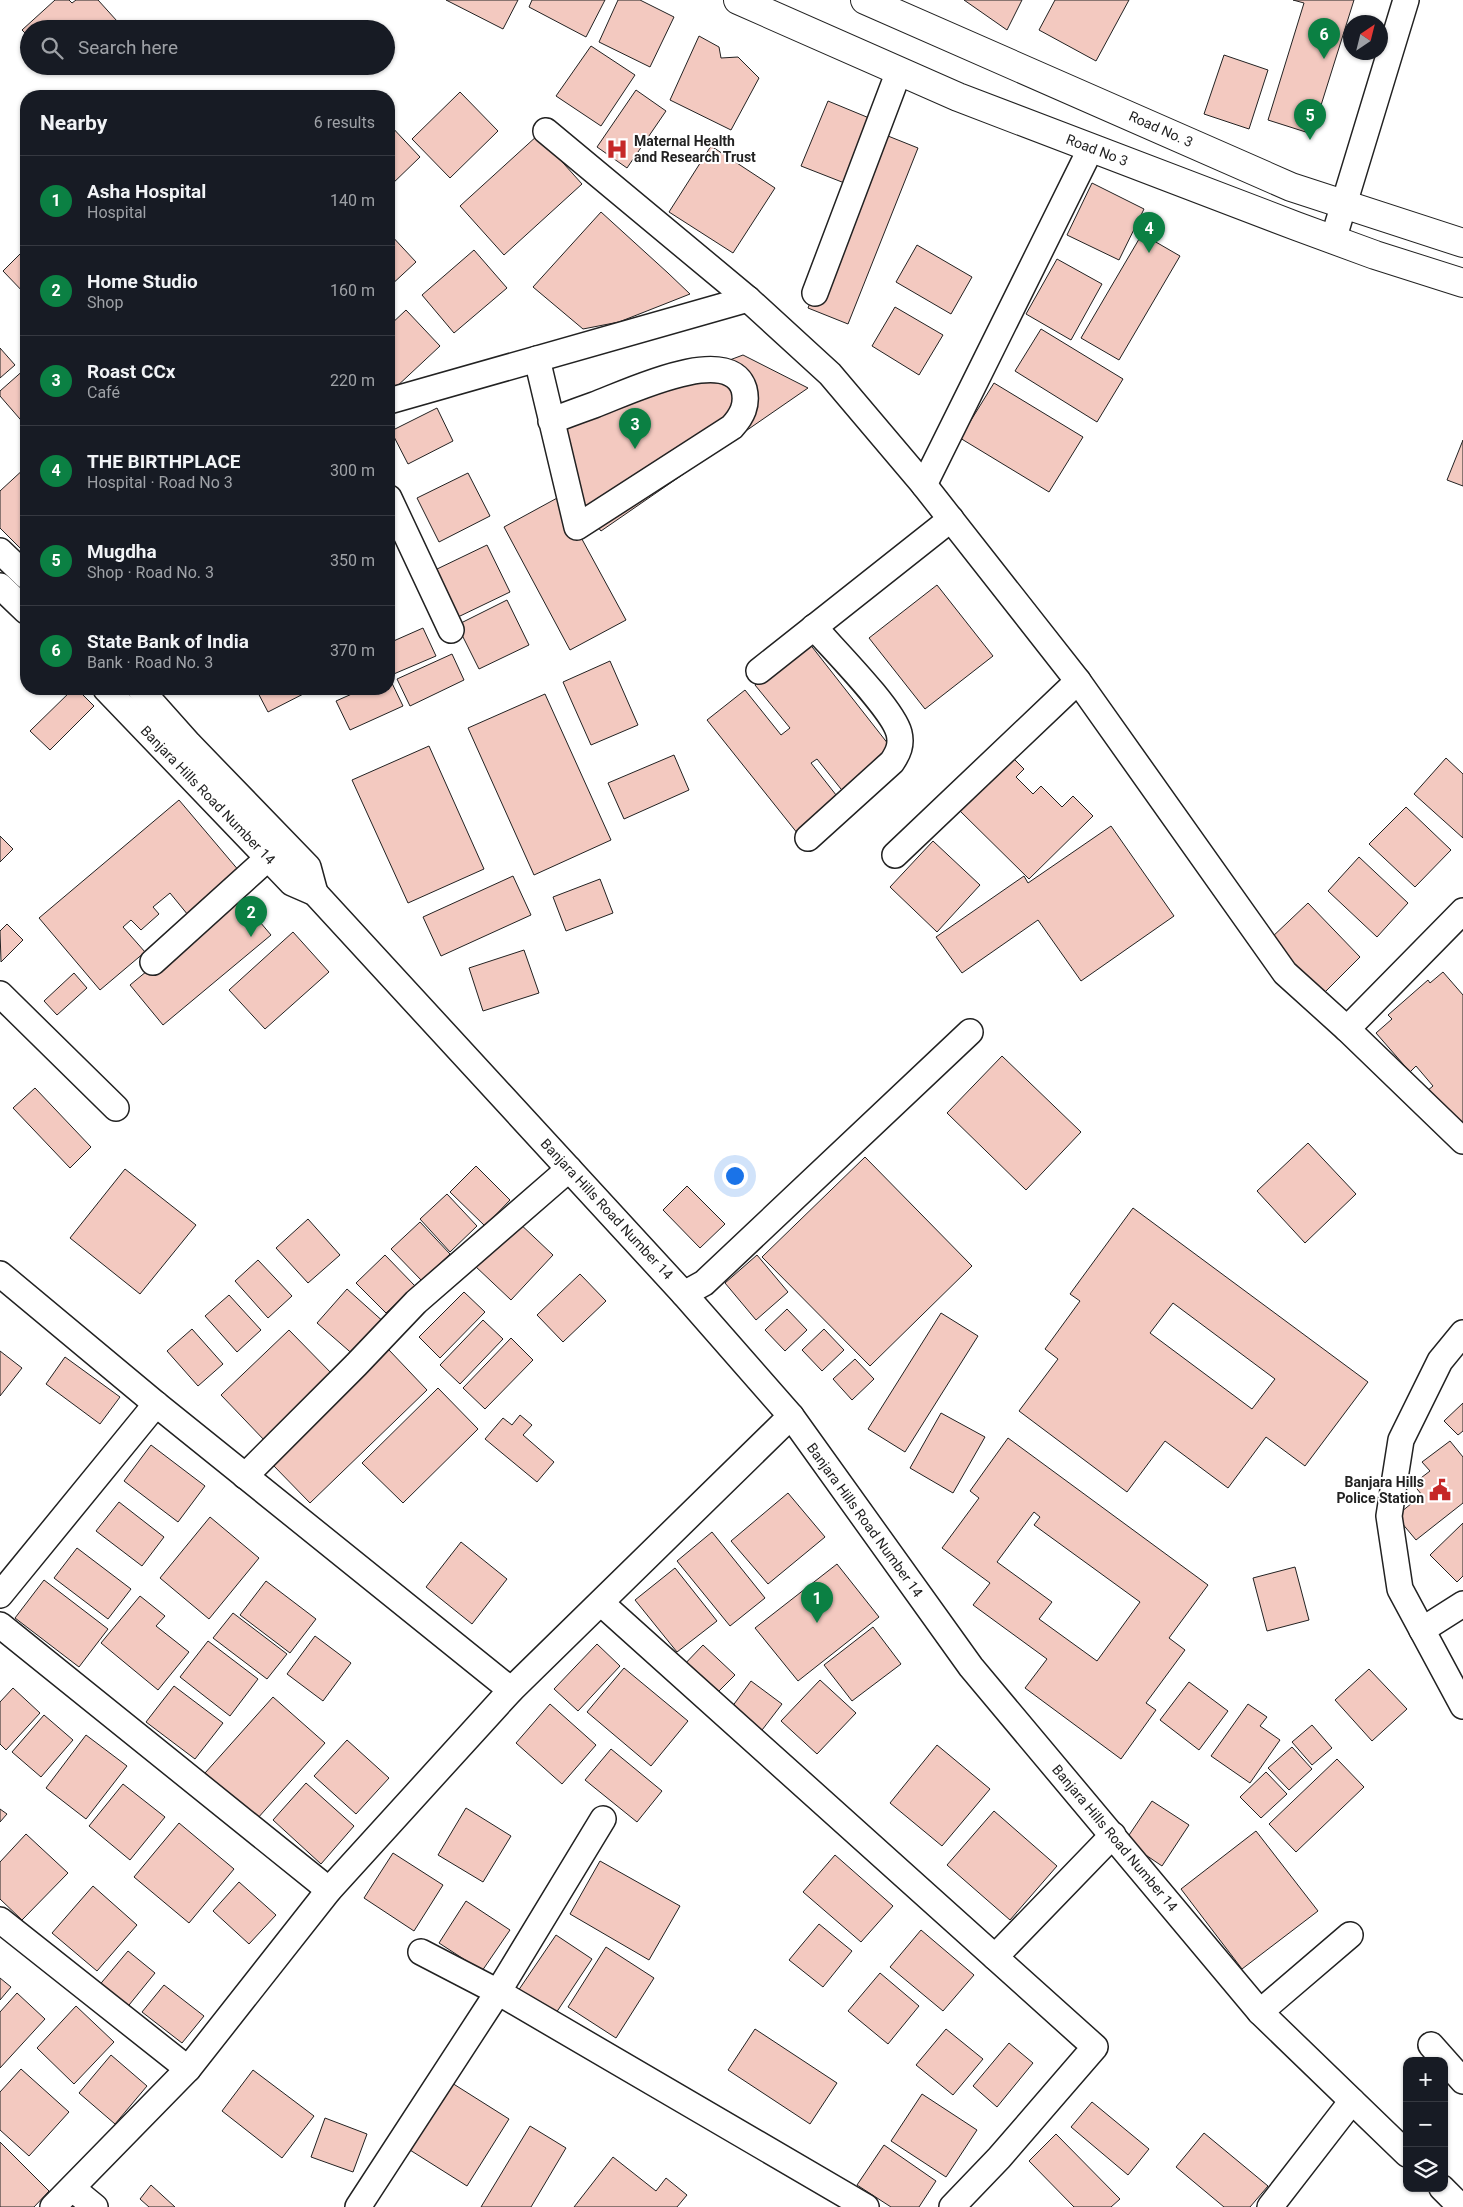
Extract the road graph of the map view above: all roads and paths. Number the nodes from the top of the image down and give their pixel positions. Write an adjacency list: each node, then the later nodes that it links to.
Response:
1 (738, 0): 4 (main road, Road No 3)
2 (865, 0): 7 (main road, Road No. 3)
3 (1406, 0): 7 (street)
4 (899, 71): 6 (main road, Road No 3); 11 (street)
5 (546, 131): 12 (street)
6 (1091, 148): 8 (main road, Road No 3); 16 (street)
7 (1344, 204): 8 (street); 9 (main road, Road No. 3)
8 (1333, 240): 10 (main road, Road No 3)
9 (1463, 243)
10 (1463, 283)
11 (815, 293)
12 (748, 299): 13 (street); 16 (street)
13 (537, 359): 14 (street); 15 (street)
14 (395, 399)
15 (551, 421): 15 (street)
16 (924, 485): 18 (street)
17 (395, 511): 22 (street)
18 (951, 519): 21 (street); 24 (street)
19 (0, 586): 20 (street)
20 (20, 605)
21 (814, 627): 23 (street); 27 (street)
22 (451, 630)
23 (759, 671)
24 (1078, 681): 28 (street); 34 (street)
25 (112, 695): 29 (street, Banjara Hills Road Number 14)
26 (145, 695): 30 (street, Banjara Hills Road Number 14)
27 (808, 838)
28 (895, 855)
29 (268, 858): 30 (street, Banjara Hills Road Number 14); 32 (street)
30 (315, 893): 38 (street, Banjara Hills Road Number 14)
31 (1463, 911): 34 (street)
32 (153, 962)
33 (0, 994): 36 (street)
34 (1348, 1029): 37 (street)
35 (970, 1032): 40 (street)
36 (116, 1108)
37 (1463, 1141)
38 (569, 1169): 40 (street, Banjara Hills Road Number 14); 44 (street)
39 (0, 1274): 42 (street)
40 (684, 1294): 43 (street, Banjara Hills Road Number 14)
41 (1463, 1333): 49 (street)
42 (156, 1404): 44 (street); 45 (street)
43 (791, 1416): 46 (street); 53 (street, Banjara Hills Road Number 14)
44 (245, 1476): 50 (street)
45 (0, 1595)
46 (601, 1603): 50 (street); 58 (street)
47 (1463, 1604): 49 (street)
48 (0, 1625): 54 (street)
49 (1422, 1630): 51 (street)
50 (511, 1690): 54 (street)
51 (1463, 1706)
52 (603, 1819): 59 (street)
53 (1113, 1835): 58 (street); 60 (street, Banjara Hills Road Number 14)
54 (329, 1890): 62 (street)
55 (0, 1920): 62 (street)
56 (1350, 1935): 60 (street)
57 (421, 1952): 59 (street)
58 (995, 1957): 72 (street)
59 (498, 1992): 70 (street); 71 (street)
60 (1260, 2012): 64 (street, Banjara Hills Road Number 14)
61 (1432, 2045): 63 (street)
62 (188, 2070): 66 (street)
63 (1463, 2081)
64 (1352, 2101): 65 (street, Banjara Hills Road Number 14); 73 (street)
65 (1403, 2150)
66 (73, 2188): 68 (street); 69 (street)
67 (1446, 2192): 74 (street)
68 (53, 2207)
69 (95, 2207)
70 (358, 2207)
71 (866, 2207)
72 (952, 2207)
73 (1270, 2207)
74 (1461, 2207)

